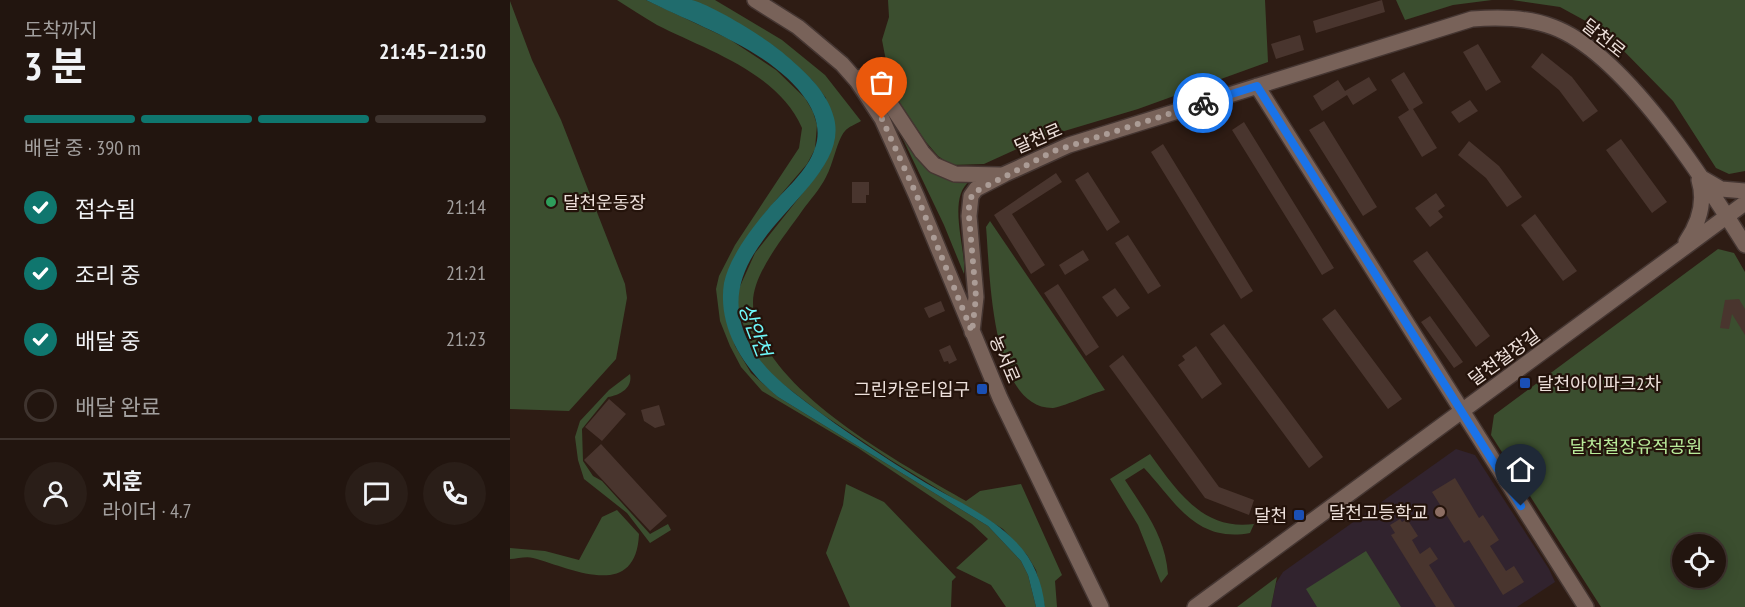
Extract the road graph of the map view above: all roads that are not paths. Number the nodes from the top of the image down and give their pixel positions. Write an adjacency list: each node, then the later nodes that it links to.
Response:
1 (755, 0): 2 (street, 농서로)
2 (842, 64): 4 (street); 11 (street, 농서로)
3 (1257, 86): 4 (street, 달천로); 5 (street, 달천로); 12 (street)
4 (1005, 174): 11 (street, 달천로)
5 (1697, 175): 6 (street); 8 (street, 달천로); 10 (street)
6 (1745, 191)
7 (1745, 203): 8 (street, 달천철장길)
8 (1726, 216): 9 (street, 달천로); 10 (street, 달천철장길)
9 (1745, 245)
10 (1678, 252): 12 (street, 달천철장길)
11 (972, 332): 13 (street, 농서로)
12 (1461, 412): 15 (street, 달천철장길); 16 (street)
13 (1098, 600): 14 (street)
14 (1109, 607)
15 (1195, 607)
16 (1586, 607)

